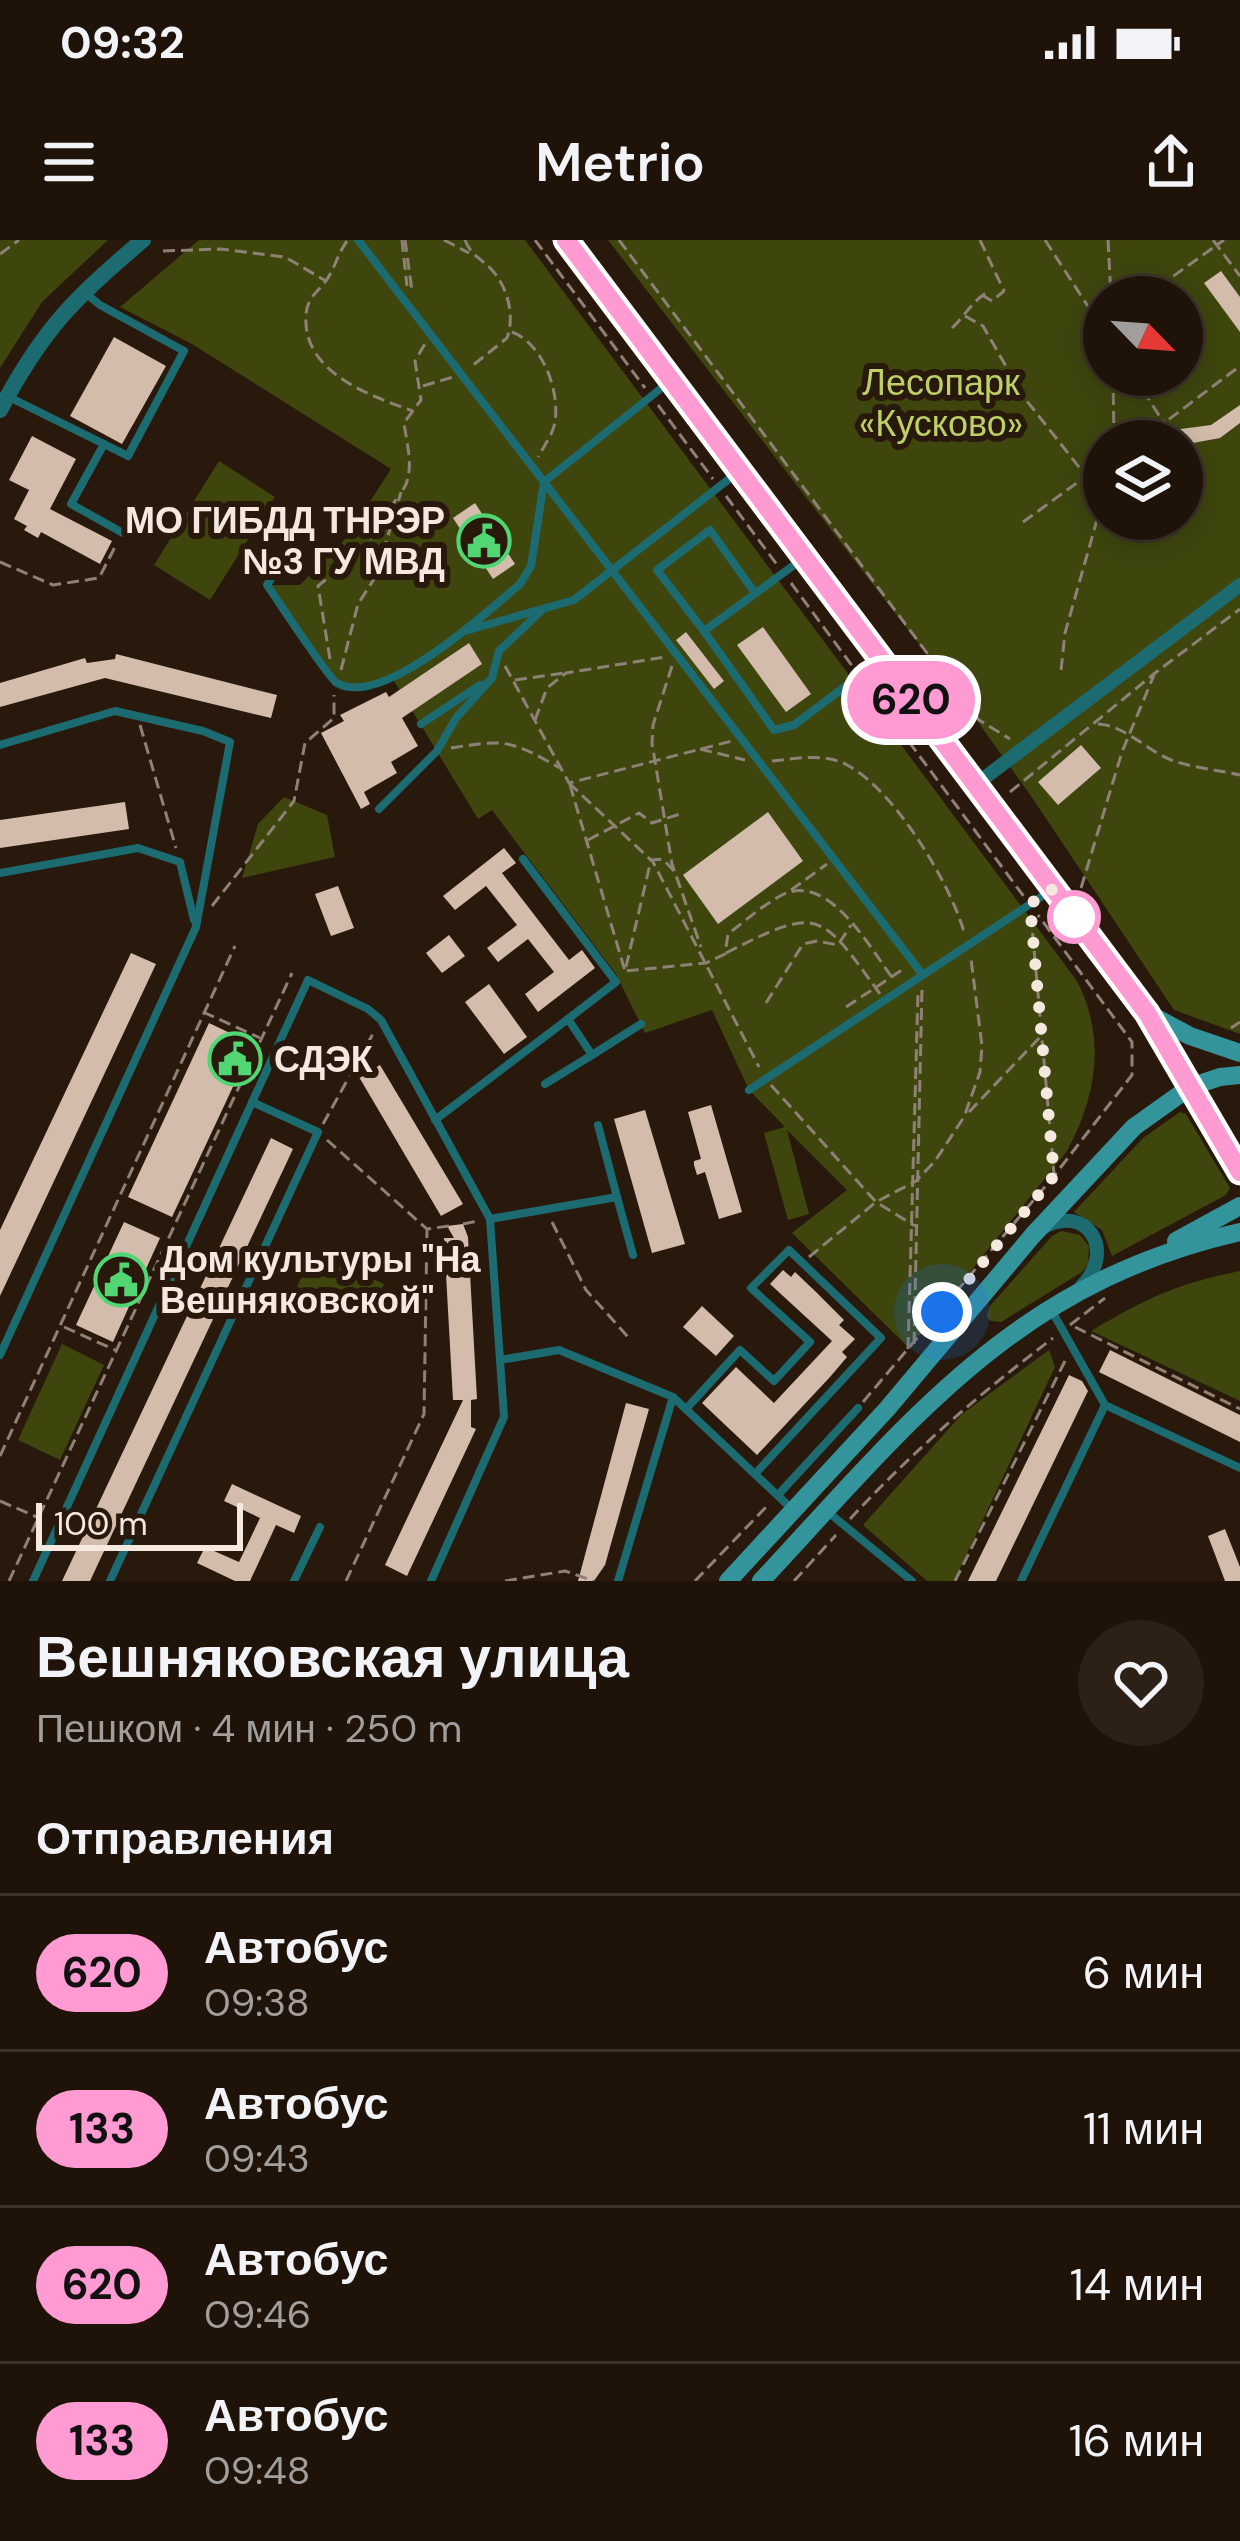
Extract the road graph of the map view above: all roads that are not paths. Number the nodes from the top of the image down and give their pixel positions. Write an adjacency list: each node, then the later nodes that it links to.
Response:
1 (143, 240): 4 (street)
2 (358, 240): 9 (lane)
3 (566, 240): 5 (main road)
4 (82, 291): 6 (street); 7 (lane)
5 (671, 381): 8 (main road); 9 (lane)
6 (4, 403): 7 (lane)
7 (104, 444): 11 (lane)
8 (739, 472): 12 (main road); 13 (lane)
9 (544, 482): 13 (lane); 17 (lane)
10 (311, 514): 17 (lane)
11 (123, 532)
12 (804, 558): 15 (lane); 19 (main road)
13 (611, 572): 16 (lane); 29 (lane)
14 (1240, 585): 23 (street)
15 (755, 593): 18 (lane); 18 (lane)
16 (544, 609): 17 (lane); 20 (lane)
17 (464, 631)
18 (704, 631): 19 (lane)
19 (880, 660): 23 (main road)
20 (492, 678): 21 (lane); 24 (lane)
21 (421, 724)
22 (0, 745): 28 (lane)
23 (975, 784): 27 (main road)
24 (379, 809)
25 (523, 859): 31 (lane)
26 (0, 873): 28 (lane)
27 (1053, 889): 29 (lane); 30 (main road)
28 (196, 927): 52 (lane)
29 (920, 977): 38 (lane)
30 (1147, 1013): 33 (main road); 37 (main road)
31 (568, 1018): 34 (lane); 40 (lane)
32 (641, 1024): 34 (lane)
33 (1240, 1053)
34 (592, 1055): 36 (lane)
35 (1240, 1075): 37 (main road)
36 (545, 1084)
37 (1190, 1087): 42 (main road); 47 (main road)
38 (748, 1090)
39 (252, 1102): 40 (lane); 64 (lane); 65 (lane)
40 (435, 1120): 45 (lane)
41 (598, 1125): 43 (lane)
42 (1240, 1172)
43 (617, 1197): 45 (lane); 48 (lane)
44 (1240, 1206): 49 (main road)
45 (490, 1219): 53 (lane)
46 (1240, 1232): 49 (main road)
47 (1033, 1234): 50 (street); 61 (main road)
48 (633, 1255)
49 (1145, 1258): 50 (main road)
50 (1078, 1290): 51 (main road)
51 (1049, 1306): 55 (lane); 62 (main road)
52 (0, 1355)
53 (500, 1360): 54 (lane); 67 (lane)
54 (674, 1397): 56 (lane); 68 (lane)
55 (1106, 1406): 58 (lane); 72 (lane)
56 (686, 1408): 59 (lane); 59 (lane)
57 (858, 1408): 60 (lane)
58 (1240, 1468)
59 (755, 1474): 60 (lane)
60 (778, 1495): 61 (lane)
61 (794, 1510): 69 (main road)
62 (826, 1511): 70 (main road); 71 (lane)
63 (320, 1527): 66 (lane)
64 (33, 1581)
65 (110, 1581)
66 (295, 1581)
67 (431, 1581)
68 (618, 1581)
69 (728, 1581)
70 (761, 1581)
71 (912, 1581)
72 (1021, 1581)

